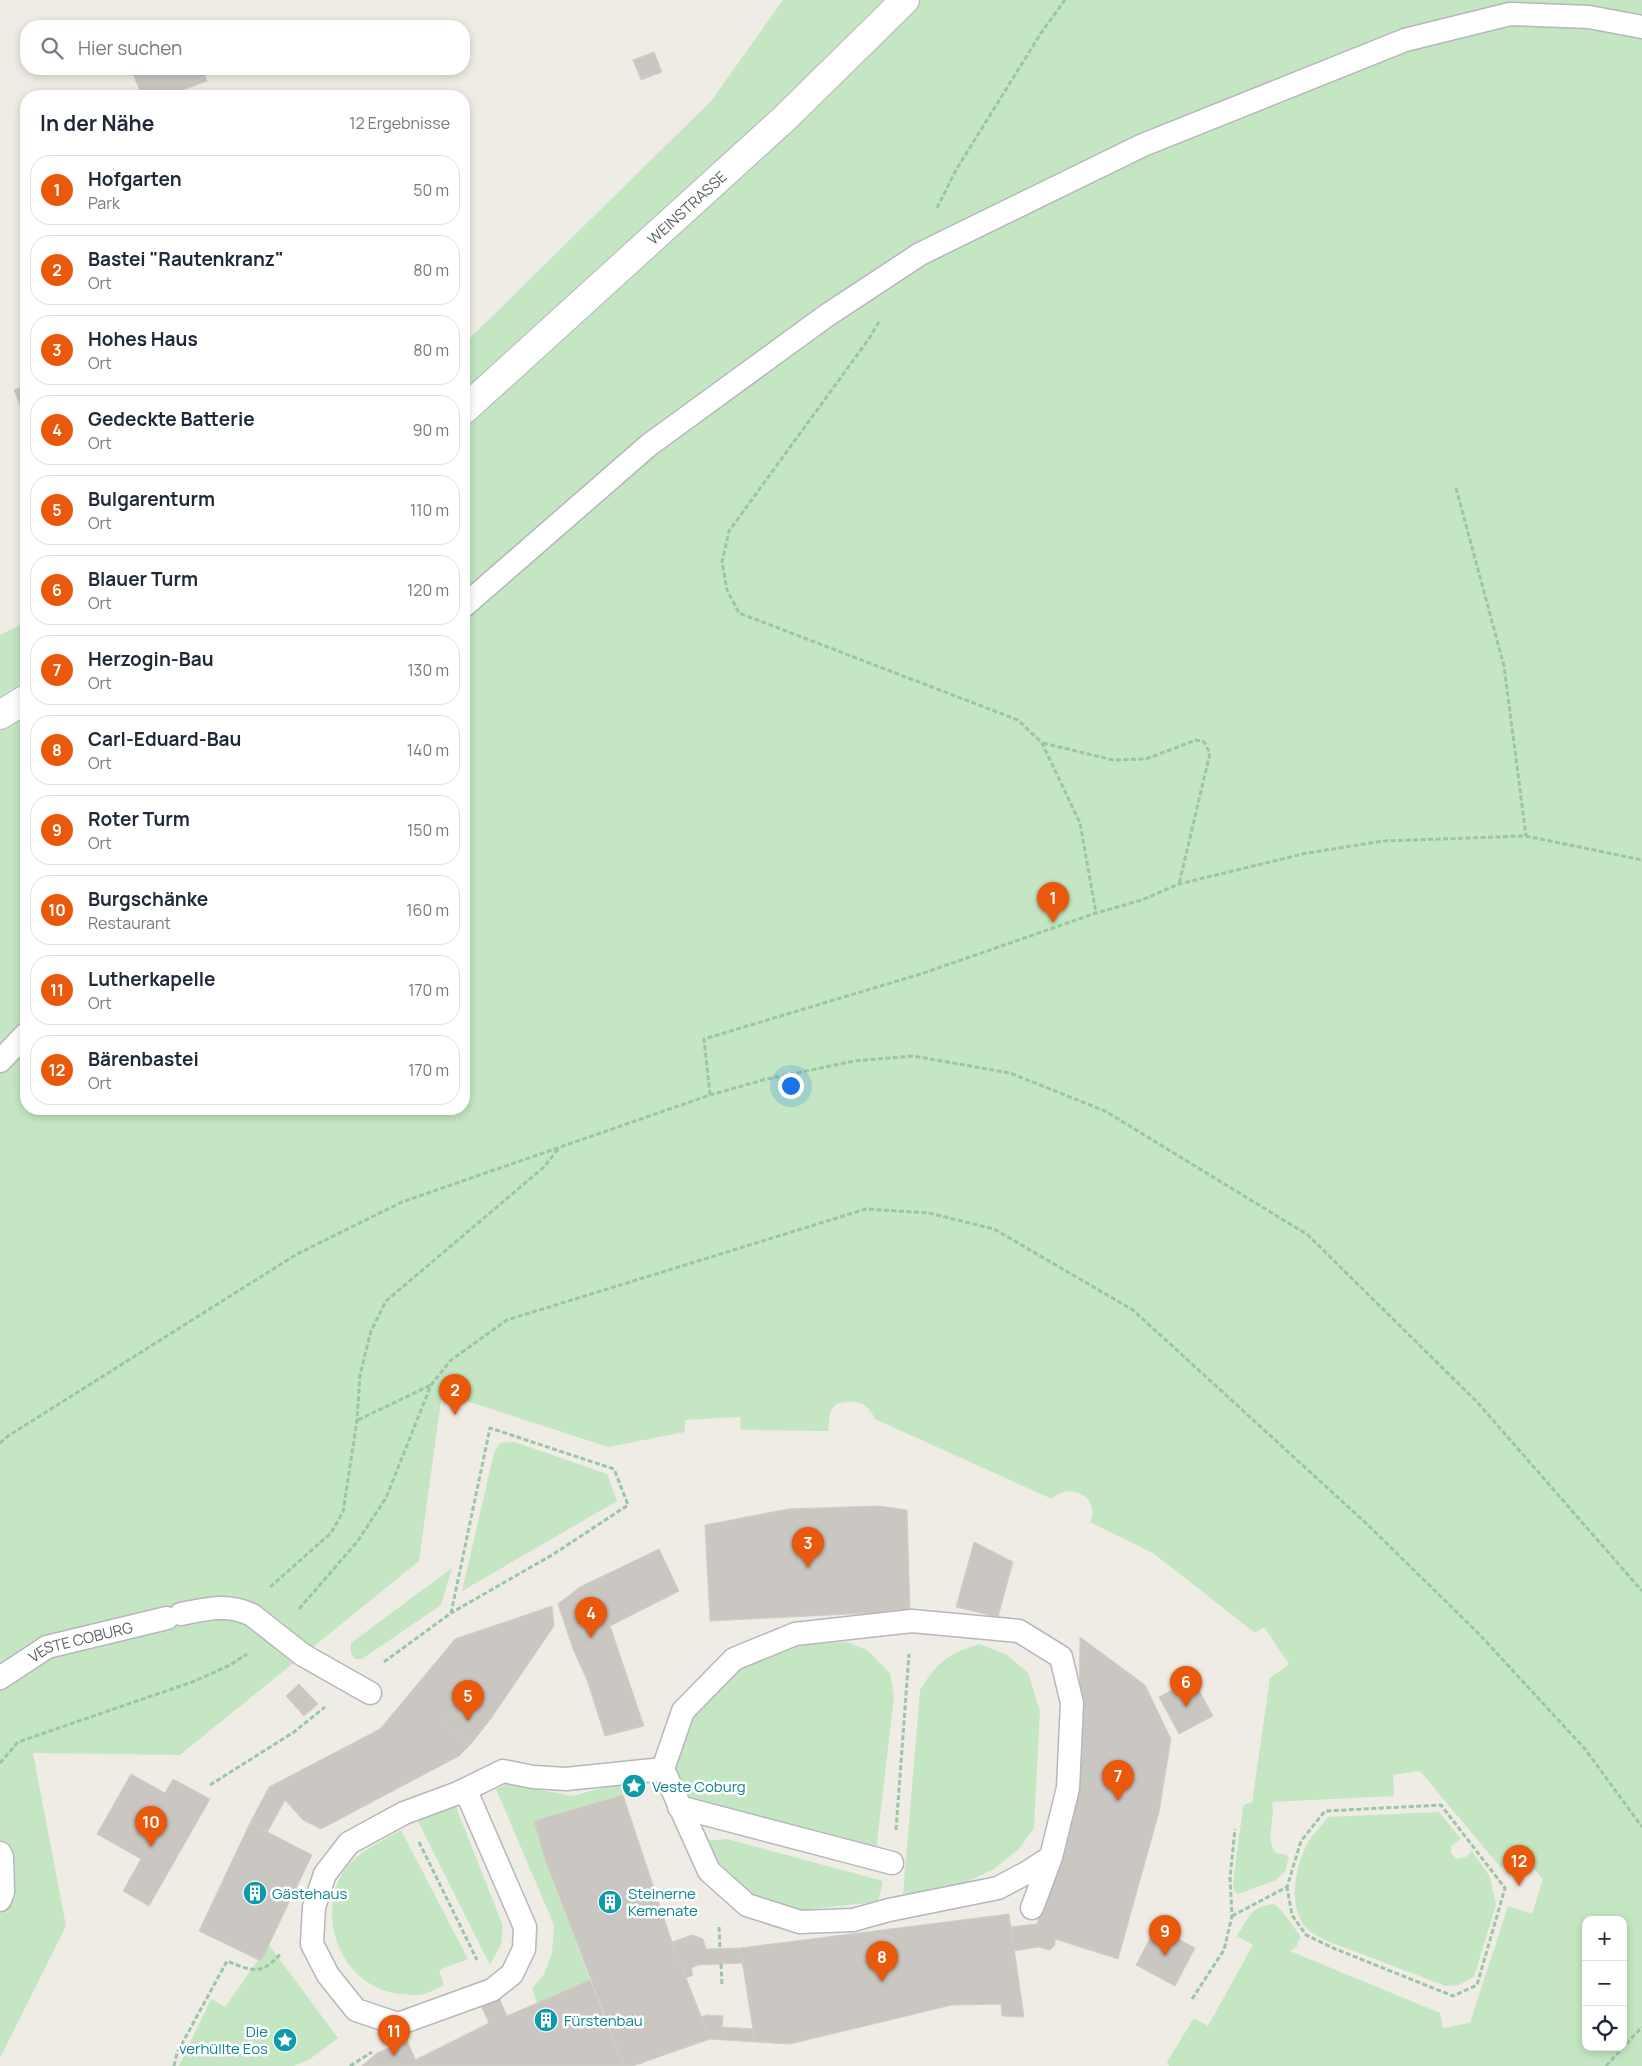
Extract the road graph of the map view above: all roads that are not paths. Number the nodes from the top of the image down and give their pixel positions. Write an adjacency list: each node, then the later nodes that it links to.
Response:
1 (905, 0): 3 (street, WEINSTRASSE)
2 (1642, 27): 4 (lane)
3 (470, 405)
4 (470, 601)
5 (20, 703): 6 (street)
6 (0, 715)
7 (20, 1040): 8 (lane)
8 (0, 1061)
9 (0, 1678): 10 (lane, VESTE COBURG, bridge)
10 (362, 1689)
11 (663, 1769): 12 (lane); 13 (lane); 15 (lane)
12 (470, 1798)
13 (679, 1807): 15 (lane); 16 (lane)
14 (0, 1853): 17 (lane)
15 (1051, 1857): 18 (lane)
16 (892, 1863)
17 (0, 1900)
18 (1032, 1908)

